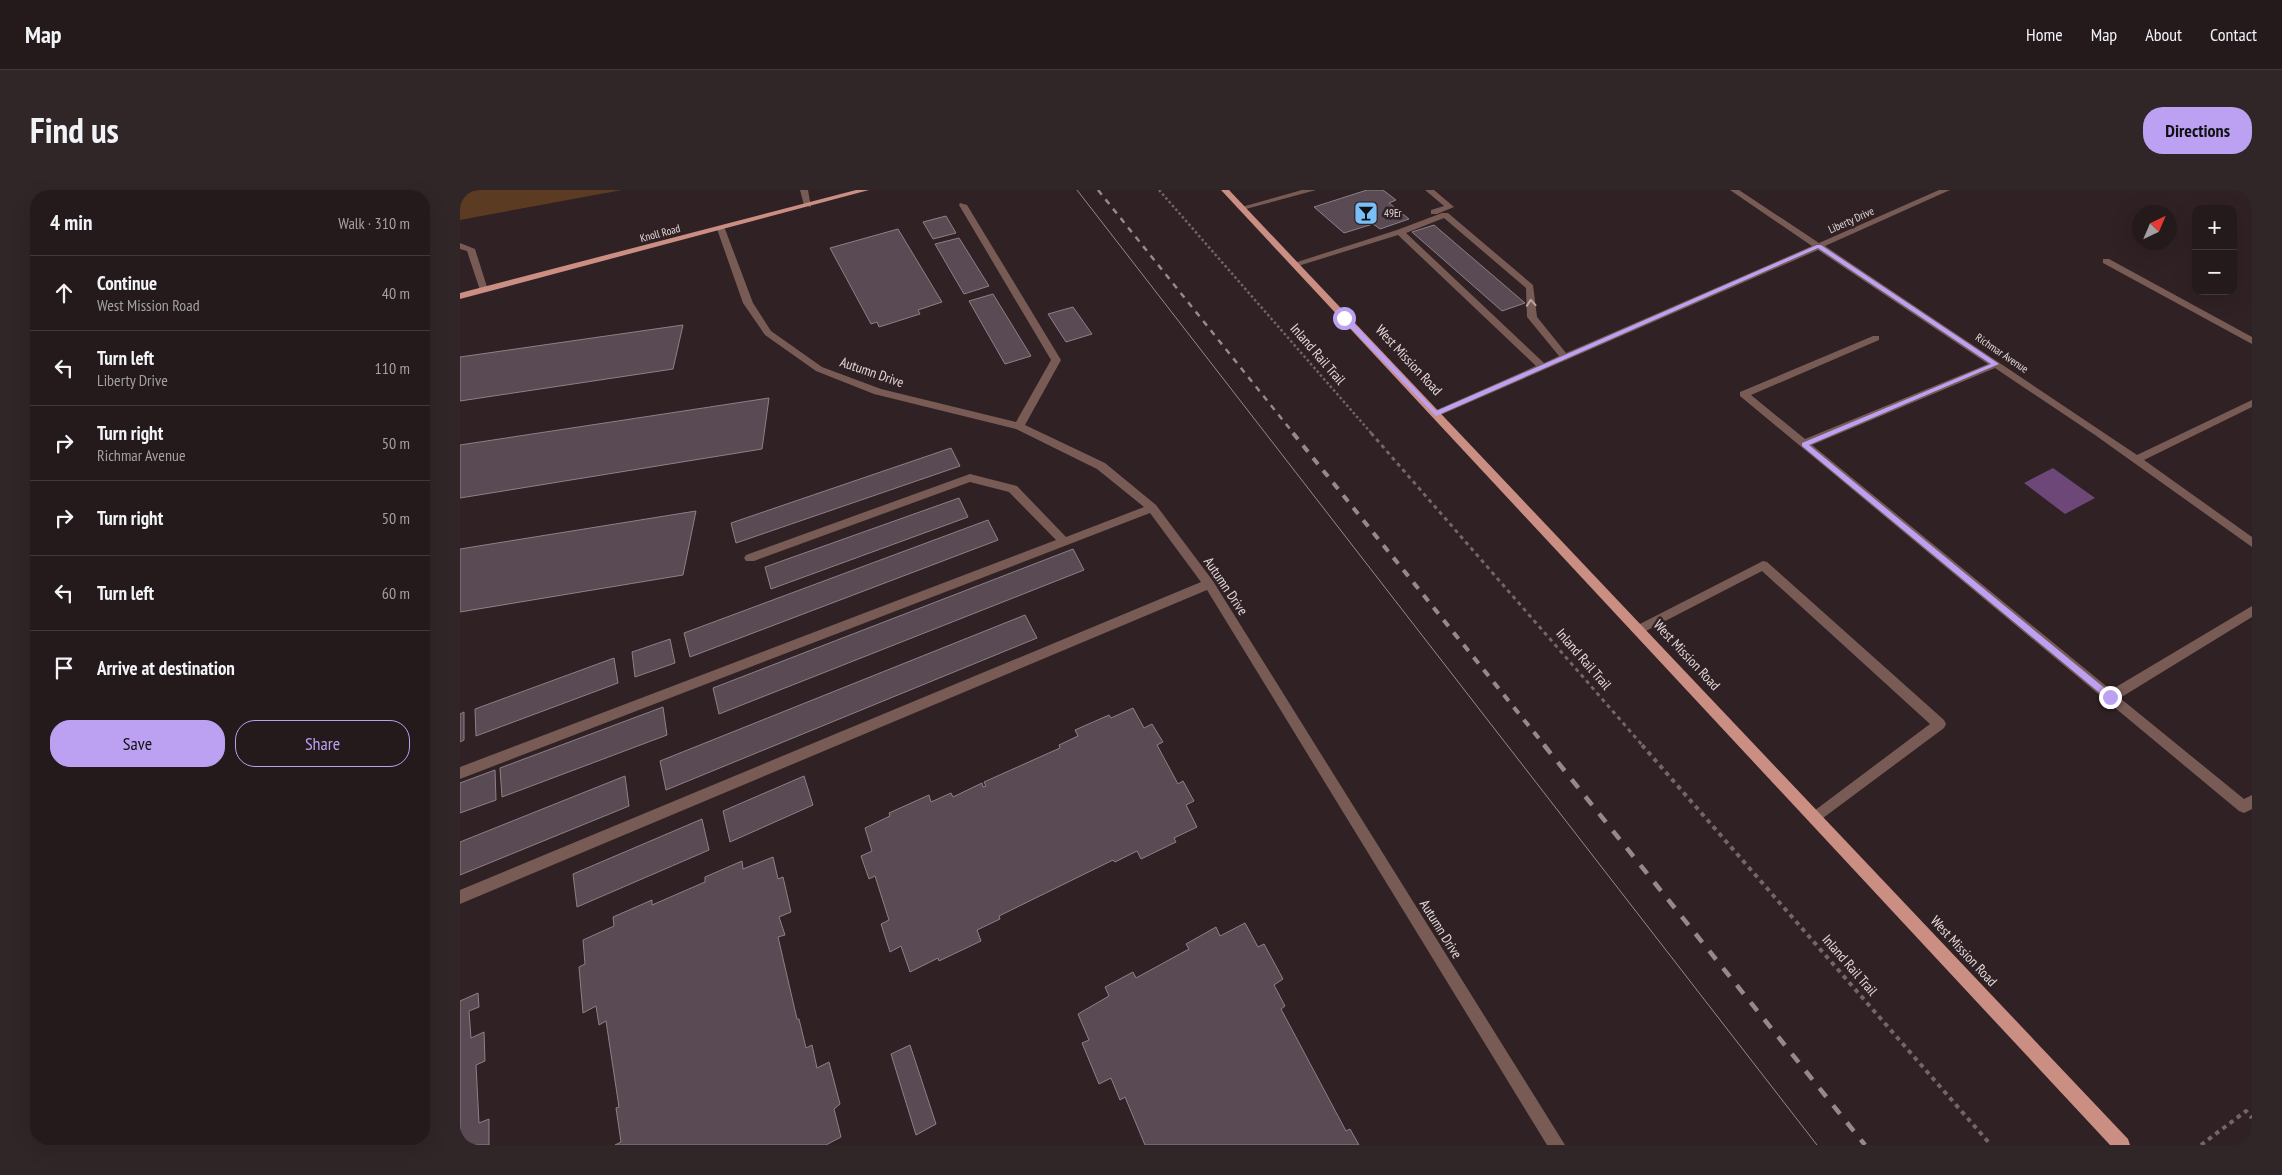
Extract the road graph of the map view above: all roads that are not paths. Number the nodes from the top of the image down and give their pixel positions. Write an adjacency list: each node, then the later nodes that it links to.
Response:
1 (804, 190): 8 (street)
2 (865, 190): 8 (main road, Knoll Road)
3 (1225, 190): 10 (main road, West Mission Road)
4 (1312, 190): 10 (street)
5 (1429, 190): 15 (street)
6 (1734, 190): 14 (street, Richmar Avenue)
7 (1946, 190): 14 (street, Liberty Drive)
8 (808, 205): 11 (main road, Knoll Road)
9 (963, 205): 26 (street)
10 (1242, 208): 15 (main road, West Mission Road)
11 (720, 228): 17 (main road, Knoll Road); 26 (street, Autumn Drive)
12 (1400, 232): 15 (street); 21 (street, one-way to 12); 23 (street)
13 (460, 246): 17 (street)
14 (1819, 246): 21 (street, Liberty Drive); 22 (street, Richmar Avenue)
15 (1292, 261): 25 (main road, West Mission Road)
16 (2106, 261): 20 (street)
17 (484, 290): 18 (main road, Knoll Road)
18 (460, 296)
19 (1876, 338): 27 (street)
20 (2252, 341)
21 (1564, 357): 23 (street, Liberty Drive)
22 (1996, 364): 27 (street); 28 (street, Richmar Avenue)
23 (1542, 367): 25 (street, Liberty Drive)
24 (2252, 403): 28 (street)
25 (1436, 414): 35 (main road, West Mission Road)
26 (1020, 426): 29 (street, Autumn Drive)
27 (1804, 444): 36 (street)
28 (2136, 460): 31 (street, Richmar Avenue)
29 (1152, 508): 30 (street); 33 (street, Autumn Drive)
30 (1064, 542): 32 (street); 37 (street)
31 (2252, 543)
32 (750, 558)
33 (1209, 584): 40 (street); 41 (street, Autumn Drive)
34 (2252, 611): 36 (street)
35 (1638, 630): 39 (main road, West Mission Road); 39 (street)
36 (2110, 697): 38 (street)
37 (460, 773)
38 (2252, 801)
39 (1815, 818): 42 (main road, West Mission Road)
40 (460, 897)
41 (1557, 1145)
42 (2122, 1145)

